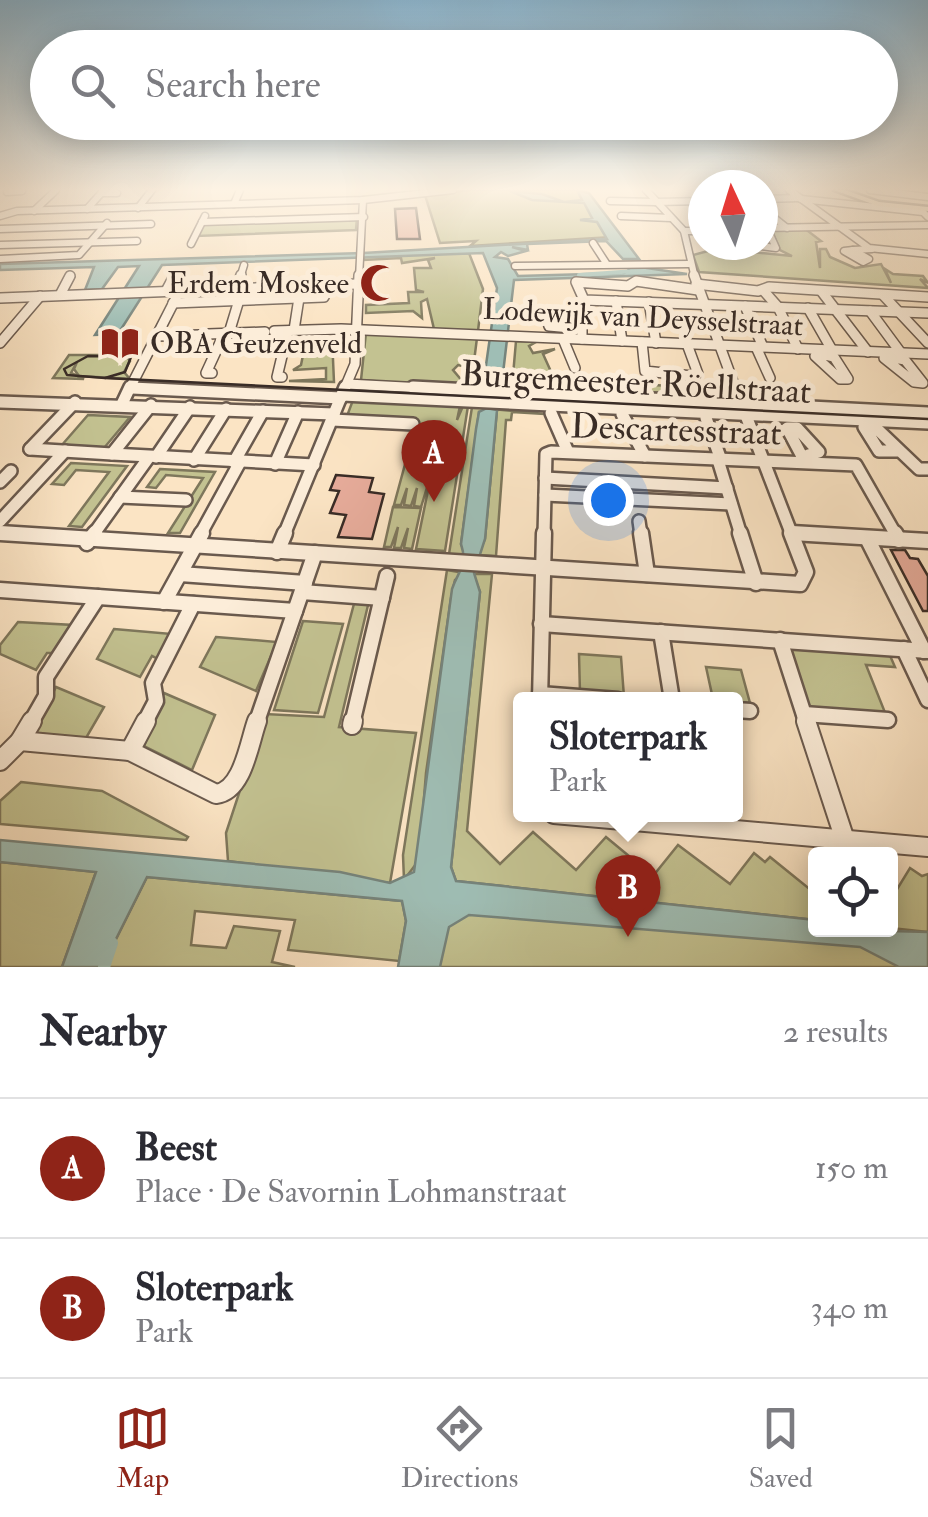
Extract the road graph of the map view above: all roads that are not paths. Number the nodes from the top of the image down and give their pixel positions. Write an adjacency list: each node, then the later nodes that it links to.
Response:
1 (43, 235): 9 (street)
2 (98, 235): 8 (street)
3 (195, 235): 10 (street)
4 (361, 235): 26 (street)
5 (685, 235): 25 (street)
6 (851, 235): 13 (street)
7 (137, 240): 8 (street)
8 (92, 242): 9 (street); 17 (street)
9 (34, 244): 12 (street); 17 (street)
10 (191, 244)
11 (594, 244): 19 (street)
12 (0, 245)
13 (872, 249): 14 (street); 16 (street)
14 (852, 250)
15 (569, 254): 20 (street)
16 (928, 254)
17 (19, 258): 18 (street)
18 (0, 259)
19 (606, 263): 20 (street); 25 (street)
20 (575, 264): 22 (street)
21 (244, 265): 29 (street)
22 (515, 266)
23 (70, 276): 34 (street)
24 (174, 276): 32 (street)
25 (694, 276): 28 (street); 30 (street); 45 (street)
26 (358, 284): 27 (street); 56 (street)
27 (329, 285): 29 (street); 39 (street)
28 (628, 286): 41 (street); 42 (street)
29 (236, 289): 31 (street)
30 (763, 290): 33 (street); 47 (street)
31 (179, 291): 32 (street); 44 (street)
32 (166, 292): 34 (street)
33 (822, 292): 35 (street); 49 (street)
34 (60, 295): 36 (street)
35 (883, 295): 37 (street); 51 (street)
36 (40, 296): 38 (street); 53 (street)
37 (928, 297)
38 (0, 298)
39 (299, 298): 40 (street); 57 (street)
40 (239, 300): 44 (street); 58 (street)
41 (616, 301): 42 (street); 62 (street)
42 (637, 302): 43 (street)
43 (648, 302): 45 (street); 64 (street)
44 (173, 303): 59 (street)
45 (706, 304): 46 (street); 68 (street)
46 (745, 306): 47 (street); 69 (street)
47 (778, 308): 48 (street); 70 (street)
48 (808, 308): 49 (street); 71 (street)
49 (840, 310): 50 (street); 72 (street)
50 (870, 311): 51 (street); 73 (street)
51 (903, 312): 52 (street); 66 (street)
52 (928, 313)
53 (16, 324): 54 (street); 65 (street)
54 (0, 325)
55 (560, 326): 61 (street)
56 (356, 330): 57 (street, Lodewijk van Deysselstraat); 60 (street, Lodewijk van Deysselstraat); 80 (street)
57 (291, 331): 58 (street, Lodewijk van Deysselstraat); 77 (street)
58 (226, 334): 59 (street, Lodewijk van Deysselstraat); 76 (street)
59 (157, 336): 79 (street)
60 (564, 338): 61 (street, Lodewijk van Deysselstraat); 75 (street)
61 (582, 340): 62 (street, Lodewijk van Deysselstraat)
62 (622, 341): 63 (street, Lodewijk van Deysselstraat)
63 (642, 342): 64 (street, Lodewijk van Deysselstraat); 67 (street)
64 (656, 342): 67 (street, Lodewijk van Deysselstraat)
65 (0, 343)
66 (928, 343)
67 (687, 344): 68 (street, Lodewijk van Deysselstraat)
68 (720, 345): 69 (street, Lodewijk van Deysselstraat); 83 (street)
69 (759, 347): 70 (street, Lodewijk van Deysselstraat); 78 (street)
70 (798, 349): 71 (street, Lodewijk van Deysselstraat)
71 (823, 351): 72 (street, Lodewijk van Deysselstraat)
72 (868, 352): 73 (street, Lodewijk van Deysselstraat)
73 (894, 354): 74 (street, Lodewijk van Deysselstraat)
74 (928, 354)
75 (575, 368)
76 (212, 373)
77 (282, 377)
78 (770, 378)
79 (132, 388): 80 (street, Burgemeester Röellstraat); 84 (street)
80 (343, 393): 83 (street, Burgemeester Röellstraat); 93 (street, Burgemeester Röellstraat); 94 (street)
81 (0, 402): 82 (street)
82 (75, 402): 84 (street); 98 (street)
83 (742, 403): 90 (street, Burgemeester Röellstraat); 93 (street)
84 (122, 404): 85 (street)
85 (151, 405): 86 (street); 101 (street)
86 (190, 407): 87 (street); 103 (street)
87 (226, 409): 88 (street); 104 (street)
88 (263, 411): 89 (street); 107 (street)
89 (298, 412): 94 (street); 108 (street)
90 (928, 412)
91 (550, 414): 99 (street)
92 (622, 414): 102 (street)
93 (747, 416): 96 (street, Burgemeester Röellstraat); 106 (street)
94 (333, 417): 97 (street); 109 (street)
95 (706, 418): 105 (street)
96 (928, 423)
97 (412, 424)
98 (65, 451): 101 (street); 120 (street)
99 (568, 452): 102 (street, Descartesstraat); 112 (street, Descartesstraat)
100 (900, 452): 110 (street)
101 (112, 454): 103 (street)
102 (645, 456): 105 (street, Descartesstraat)
103 (152, 457): 104 (street); 116 (street)
104 (194, 460): 107 (street)
105 (720, 460): 106 (street, Descartesstraat); 114 (street)
106 (764, 461): 122 (street); 124 (street, Descartesstraat)
107 (237, 462): 108 (street); 127 (street)
108 (275, 464): 109 (street)
109 (314, 465): 128 (street)
110 (928, 469)
111 (11, 470): 113 (street)
112 (545, 478): 114 (street); 115 (street)
113 (0, 482)
114 (727, 488): 118 (street)
115 (545, 495): 118 (street); 130 (street)
116 (120, 496): 117 (street); 125 (street)
117 (186, 500)
118 (732, 504): 134 (street)
119 (639, 520): 132 (street)
120 (0, 521)
121 (0, 533): 125 (street)
122 (792, 533): 123 (street); 134 (street)
123 (868, 538): 124 (street); 146 (street)
124 (900, 540): 126 (street)
125 (88, 541): 127 (street)
126 (928, 541)
127 (196, 546): 128 (street); 131 (street)
128 (277, 552): 129 (street)
129 (316, 554): 130 (street); 135 (street)
130 (544, 567): 132 (street); 142 (street)
131 (180, 574): 135 (street); 139 (street)
132 (647, 574): 134 (street)
133 (387, 576): 138 (street)
134 (757, 584)
135 (304, 588): 138 (street); 141 (street)
136 (1, 592): 137 (street)
137 (98, 596): 139 (street); 153 (street)
138 (382, 598): 152 (street)
139 (164, 602): 140 (street)
140 (193, 604): 141 (street); 154 (street)
141 (295, 611): 154 (street)
142 (541, 624): 143 (street); 147 (street)
143 (661, 632): 144 (street); 148 (street)
144 (780, 640): 145 (street); 150 (street)
145 (904, 649): 146 (street); 149 (street)
146 (926, 651)
147 (540, 692)
148 (671, 692)
149 (928, 700)
150 (804, 714): 151 (street); 157 (street)
151 (888, 720)
152 (352, 725)
153 (20, 741): 154 (street); 155 (street)
154 (130, 751)
155 (0, 760)
156 (700, 822): 157 (street)
157 (845, 840): 158 (street)
158 (928, 847)

